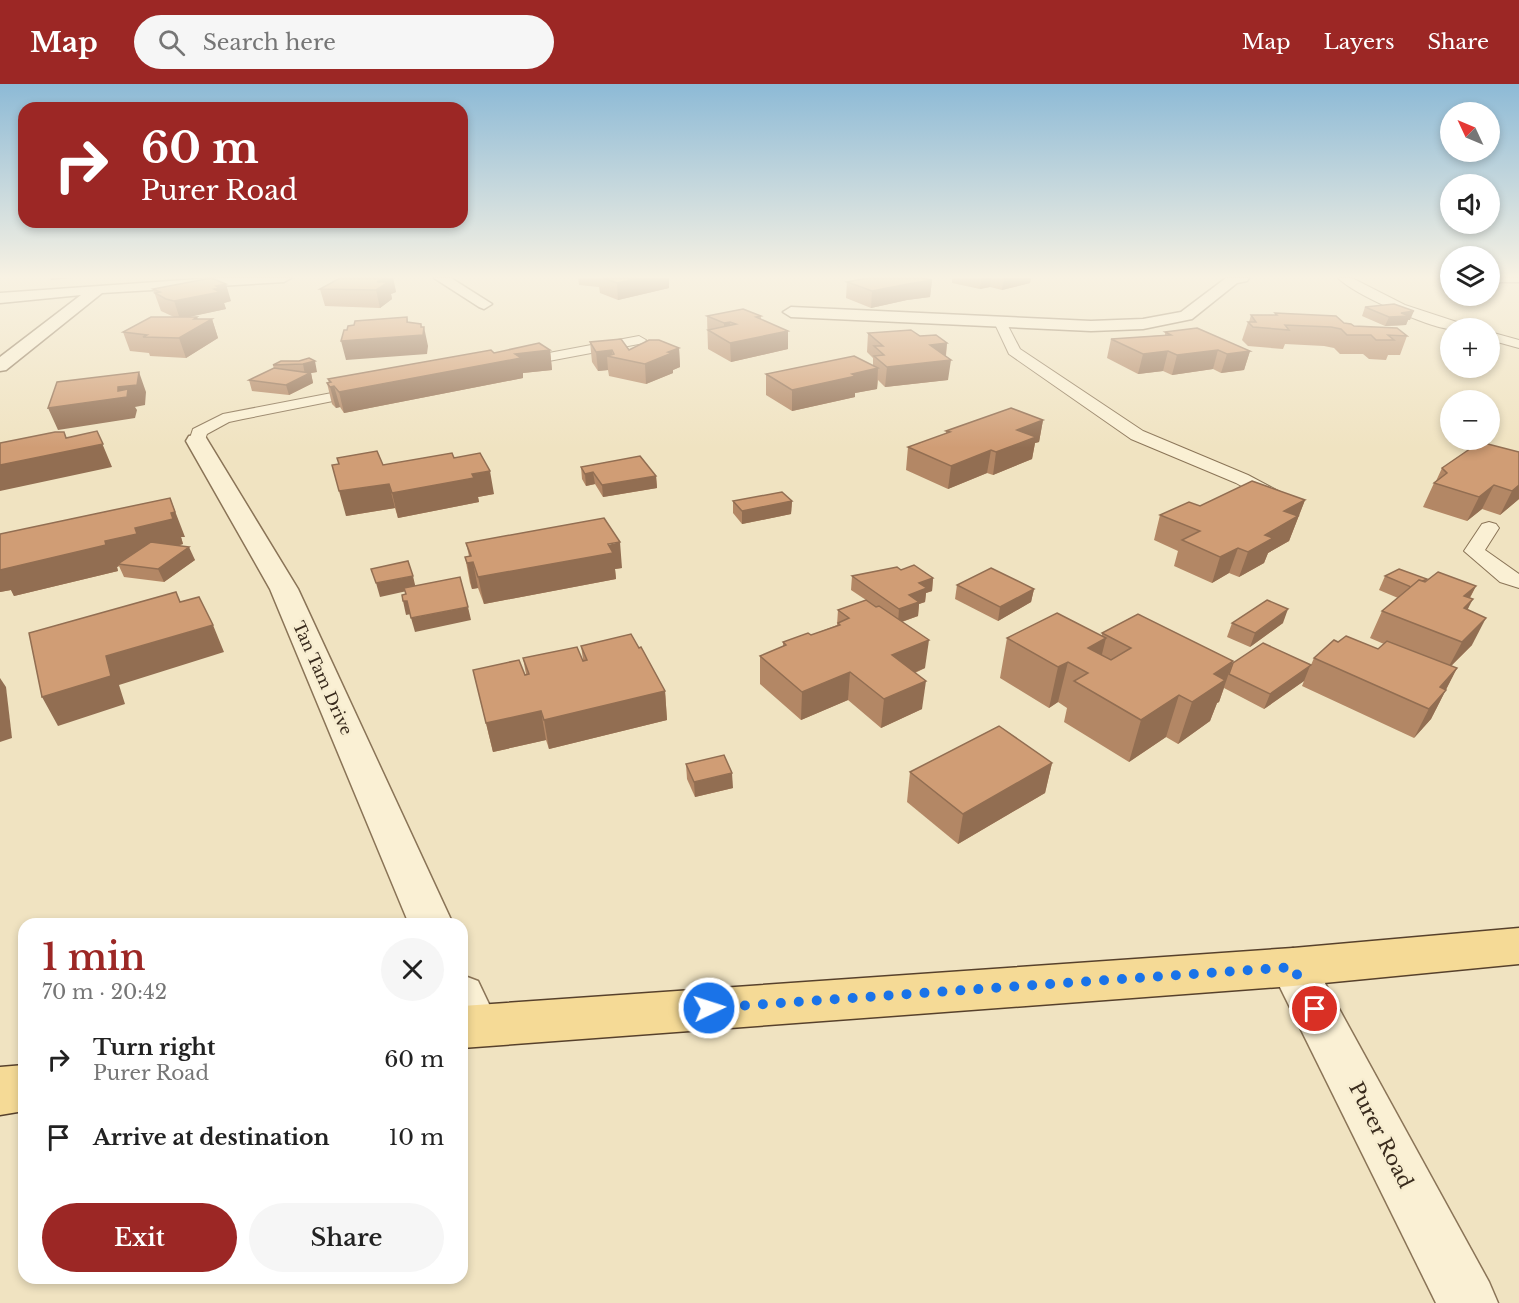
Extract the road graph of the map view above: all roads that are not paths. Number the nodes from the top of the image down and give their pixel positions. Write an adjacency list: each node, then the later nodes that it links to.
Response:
1 (40, 335): 7 (street)
2 (1006, 335): 10 (lane)
3 (1500, 339): 5 (lane)
4 (639, 340): 6 (lane)
5 (1518, 344)
6 (504, 365)
7 (0, 366)
8 (375, 388): 9 (lane)
9 (197, 441): 13 (street, Tan Tam Drive)
10 (1285, 502)
11 (1489, 528): 12 (lane)
12 (1519, 582)
13 (428, 918)
14 (1519, 946): 15 (main road)
15 (1293, 967): 16 (main road); 19 (street, Purer Road)
16 (468, 1016)
17 (18, 1089): 18 (main road)
18 (0, 1091)
19 (1468, 1303)

